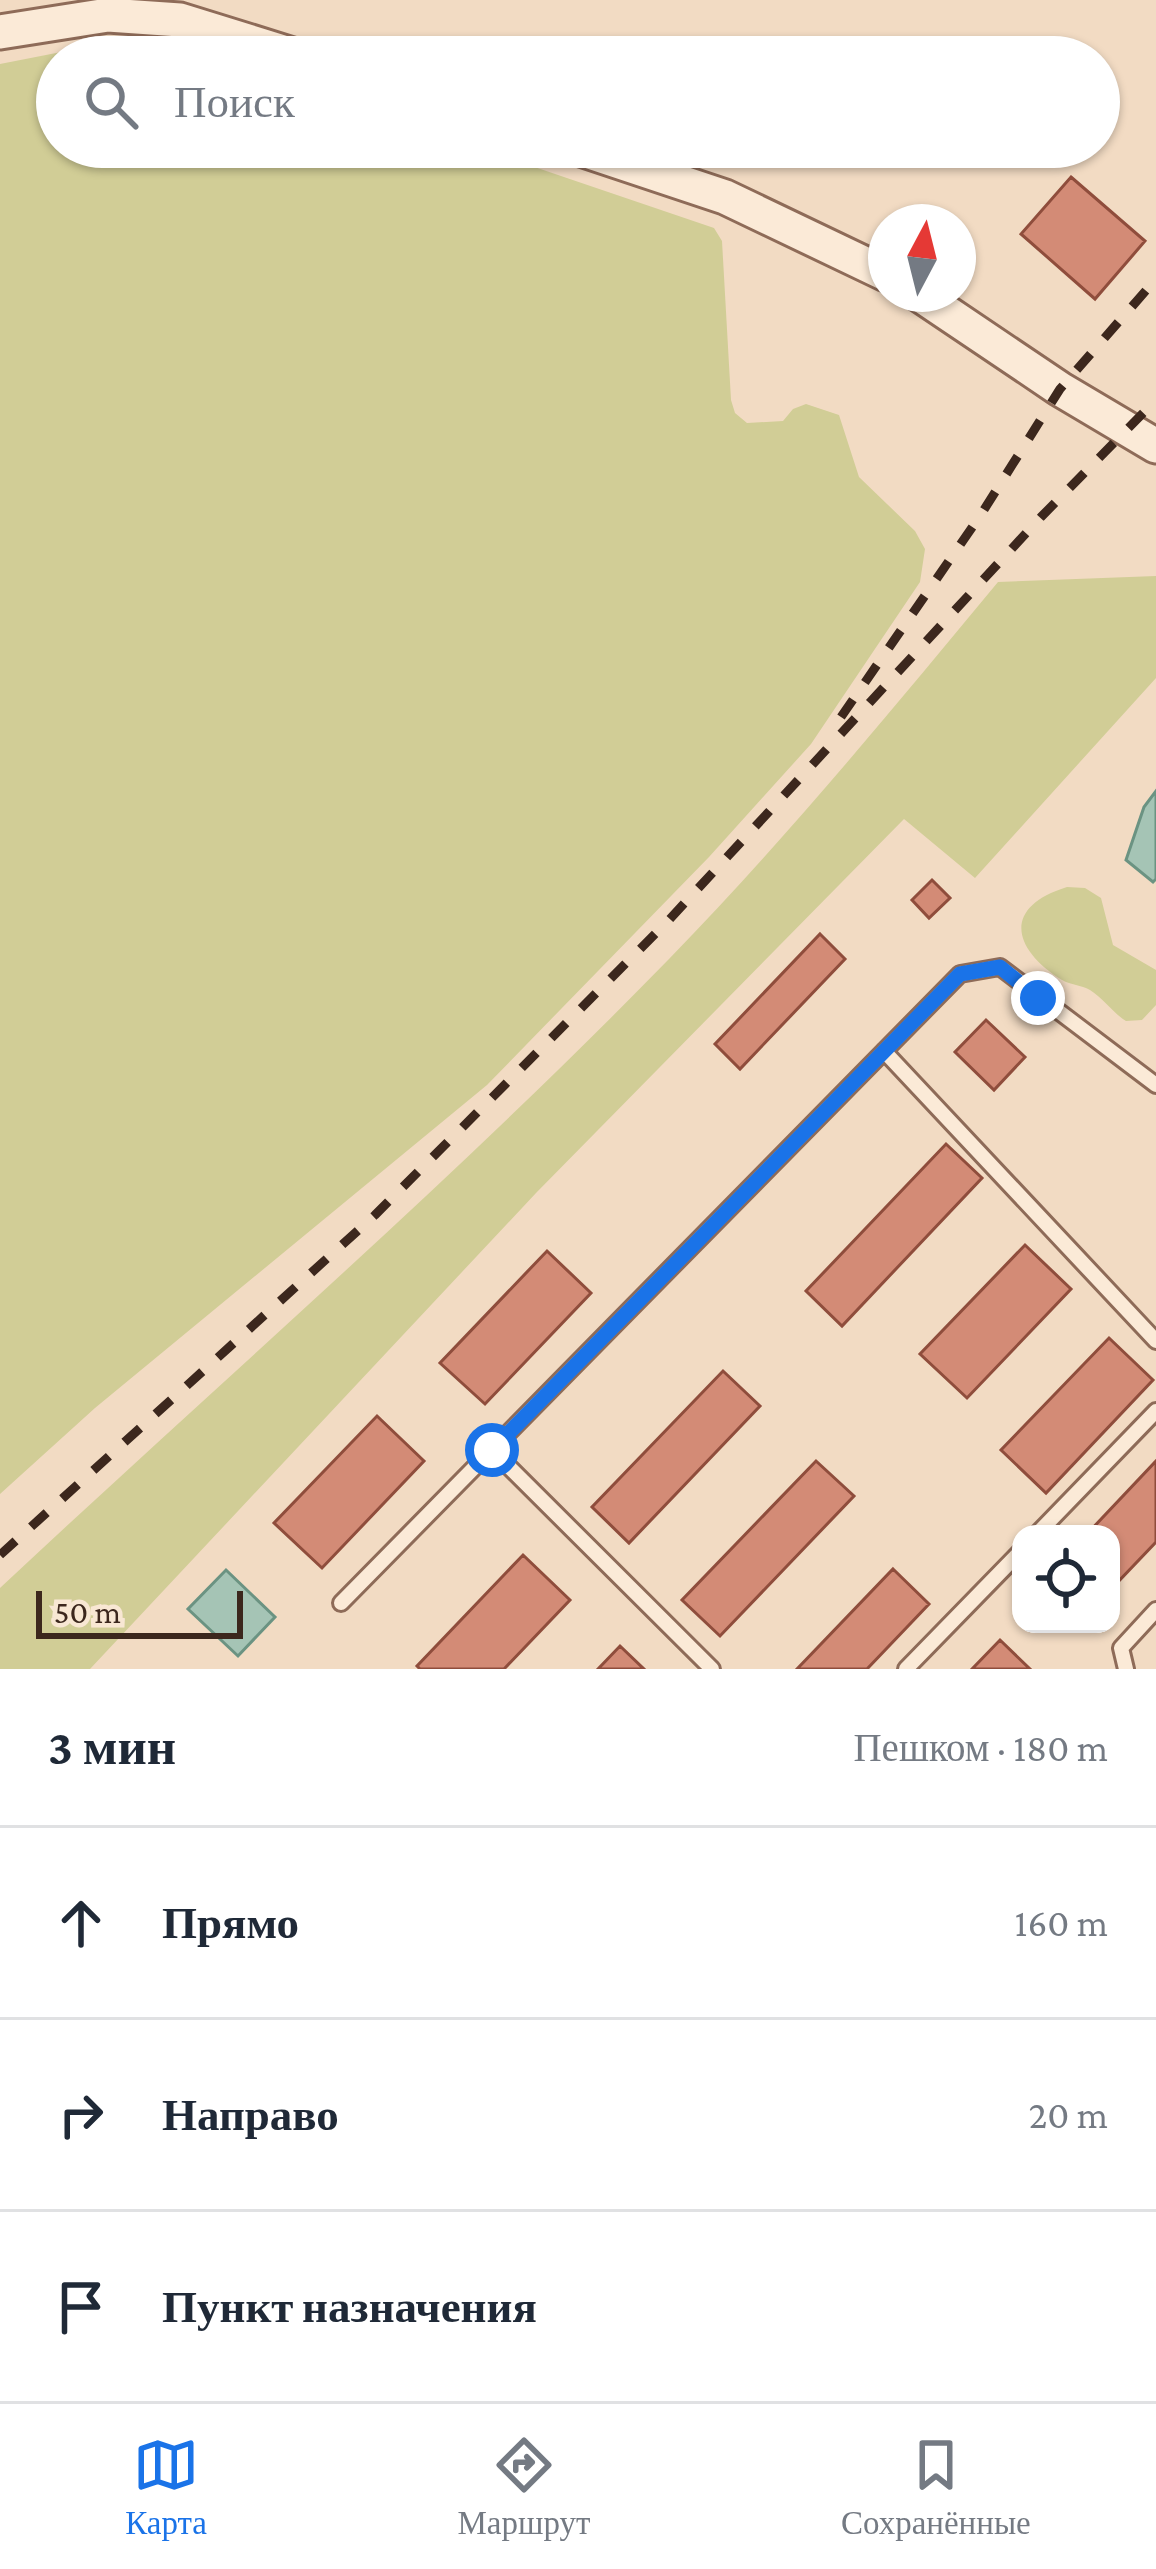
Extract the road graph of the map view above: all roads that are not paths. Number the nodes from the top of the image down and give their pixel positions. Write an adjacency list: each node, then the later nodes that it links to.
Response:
1 (0, 32): 2 (street)
2 (230, 36)
3 (639, 168): 4 (street)
4 (868, 265)
5 (947, 312): 6 (street)
6 (1156, 446)
7 (884, 1051): 8 (lane); 9 (lane); 11 (lane)
8 (1156, 1085)
9 (1156, 1341)
10 (1156, 1412): 12 (lane)
11 (492, 1450): 14 (lane); 16 (lane)
12 (1046, 1525)
13 (1012, 1560): 17 (lane)
14 (341, 1603)
15 (1156, 1610): 18 (lane)
16 (712, 1669)
17 (906, 1669)
18 (1126, 1669)

